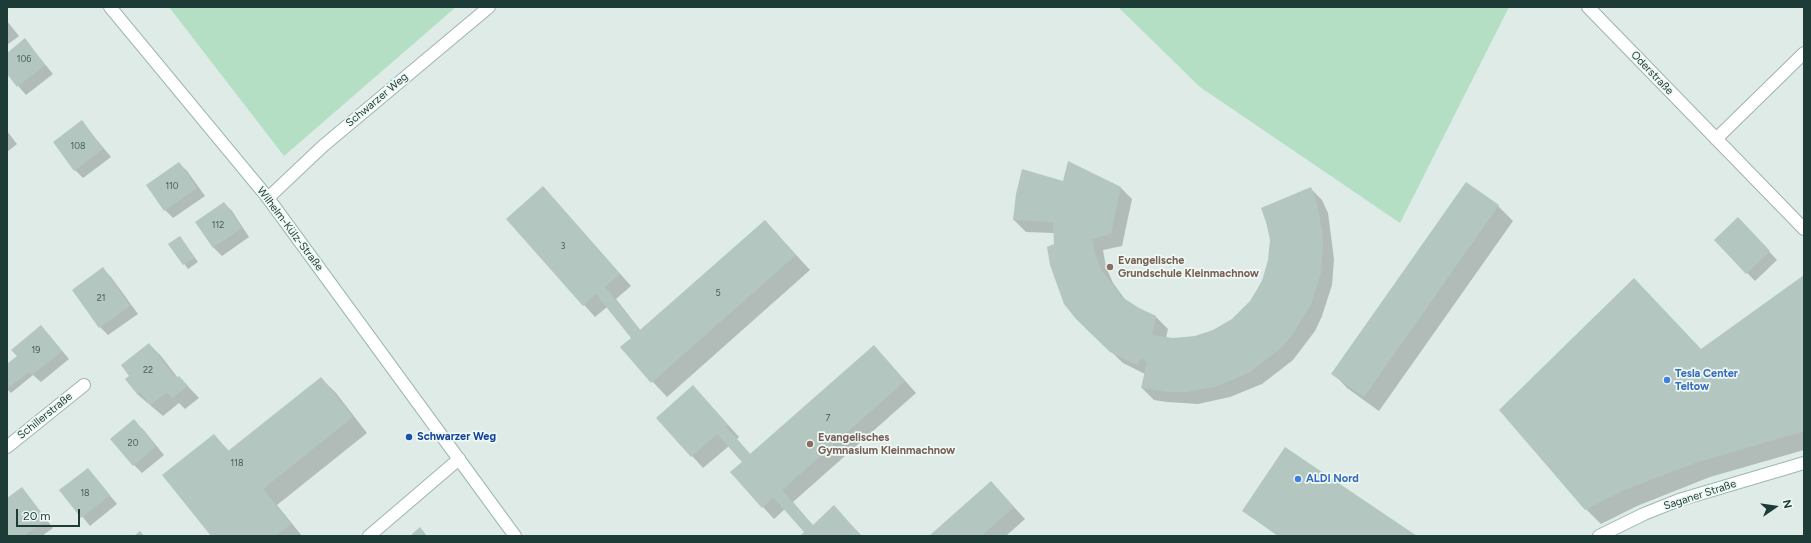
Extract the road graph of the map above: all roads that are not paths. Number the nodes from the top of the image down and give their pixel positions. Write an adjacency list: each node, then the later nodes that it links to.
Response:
1 (110, 7): 6 (street, Wilhelm-Külz-Straße)
2 (489, 7): 6 (street, Schwarzer Weg)
3 (1588, 7): 5 (street, Oderstraße)
4 (1804, 53): 5 (street)
5 (1716, 139): 7 (street, Oderstraße)
6 (268, 198): 10 (street, Wilhelm-Külz-Straße)
7 (1804, 229)
8 (84, 385): 9 (street, Schillerstraße)
9 (7, 447)
10 (459, 459): 12 (street); 13 (street, Wilhelm-Külz-Straße)
11 (1804, 463): 14 (street, Saganer Straße)
12 (369, 536)
13 (515, 536)
14 (1599, 536)

